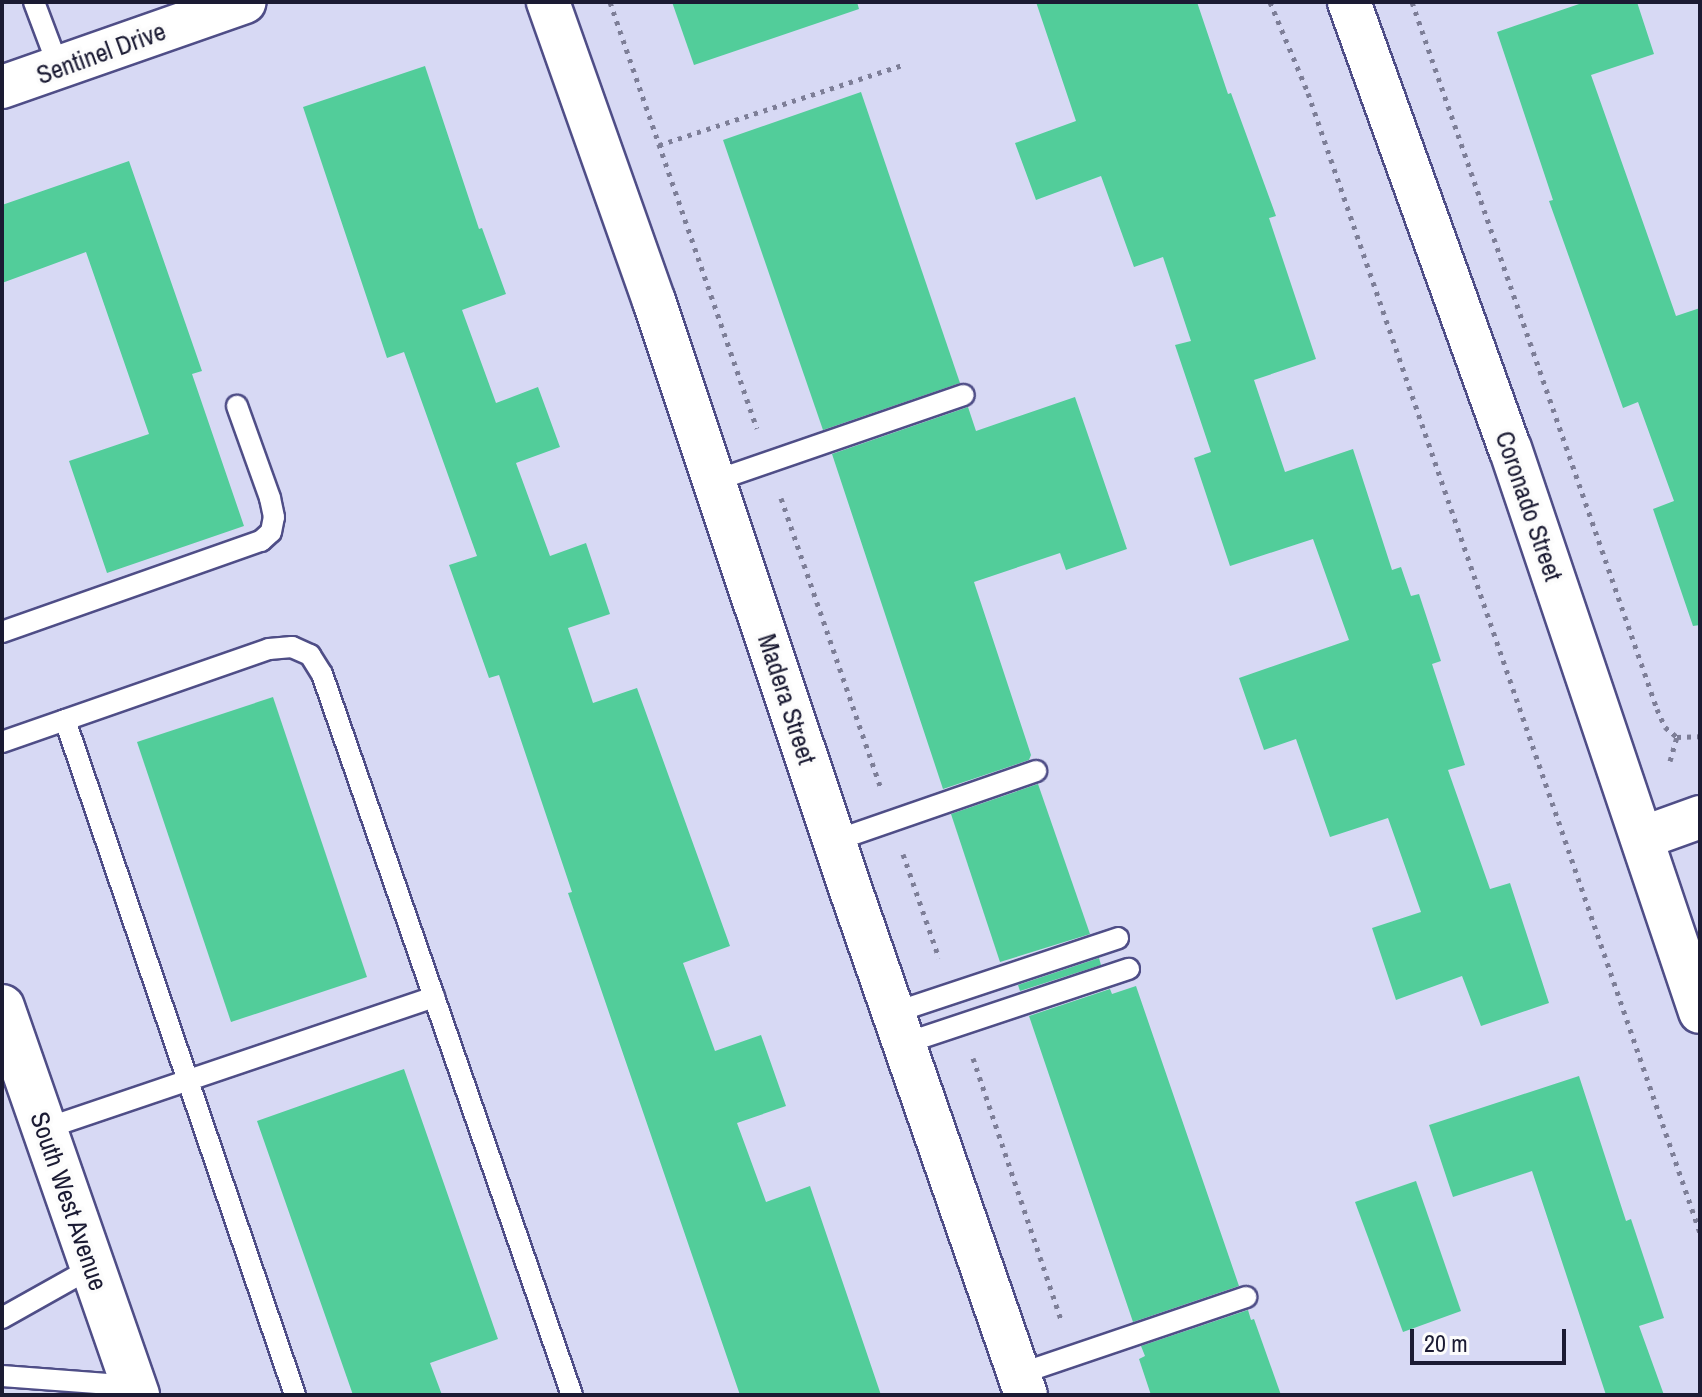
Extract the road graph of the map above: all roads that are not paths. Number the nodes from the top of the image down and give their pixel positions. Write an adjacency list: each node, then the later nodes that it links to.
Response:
1 (34, 2): 5 (lane)
2 (245, 2): 5 (street, Sentinel Drive)
3 (548, 2): 9 (street, Madera Street)
4 (1349, 2): 15 (street, Coronado Street)
5 (59, 68): 6 (street, Sentinel Drive)
6 (2, 87)
7 (964, 395): 9 (lane)
8 (237, 406): 10 (lane)
9 (714, 481): 16 (street, Madera Street)
10 (2, 632)
11 (65, 720): 12 (lane); 19 (lane); 23 (lane)
12 (2, 742)
13 (1036, 771): 16 (lane)
14 (1700, 817): 15 (street)
15 (1642, 838): 21 (street, Coronado Street)
16 (834, 841): 22 (street, Madera Street)
17 (1118, 938): 22 (lane)
18 (1129, 969): 22 (lane)
19 (434, 997): 23 (lane); 32 (lane)
20 (2, 1007): 24 (street, South West Avenue)
21 (1700, 1012)
22 (901, 1028): 29 (street, Madera Street)
23 (187, 1081): 24 (lane); 31 (lane)
24 (44, 1129): 25 (street, South West Avenue)
25 (93, 1267): 27 (lane); 30 (street, South West Avenue)
26 (1246, 1297): 29 (lane)
27 (2, 1318)
28 (2, 1376): 30 (lane)
29 (1022, 1385)
30 (135, 1391)
31 (295, 1395)
32 (572, 1395)

